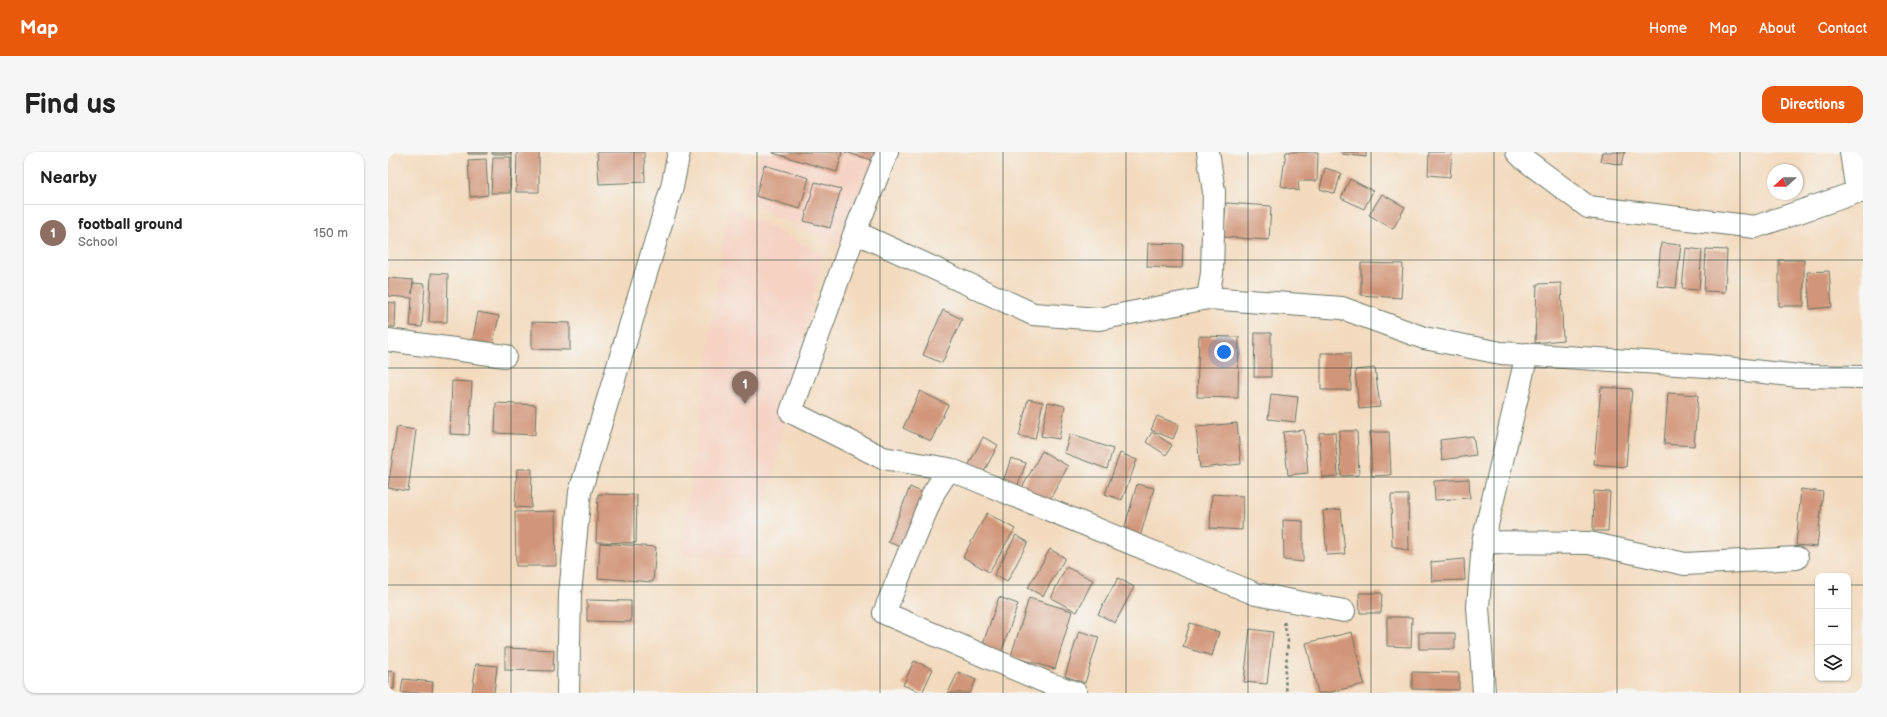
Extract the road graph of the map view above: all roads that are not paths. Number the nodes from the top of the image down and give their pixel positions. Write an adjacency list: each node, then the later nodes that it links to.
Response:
1 (679, 152): 17 (street)
2 (887, 152): 7 (street)
3 (1208, 152): 8 (street)
4 (1517, 152): 6 (street)
5 (1850, 152): 6 (street)
6 (1860, 192)
7 (855, 232): 8 (street); 13 (street)
8 (1208, 298): 10 (street)
9 (388, 340): 11 (street)
10 (1527, 354): 12 (street); 14 (street)
11 (505, 356)
12 (1863, 377)
13 (949, 469): 16 (street); 18 (street)
14 (1483, 542): 15 (street); 19 (street)
15 (1797, 558)
16 (1344, 611)
17 (568, 693)
18 (1076, 693)
19 (1484, 693)

